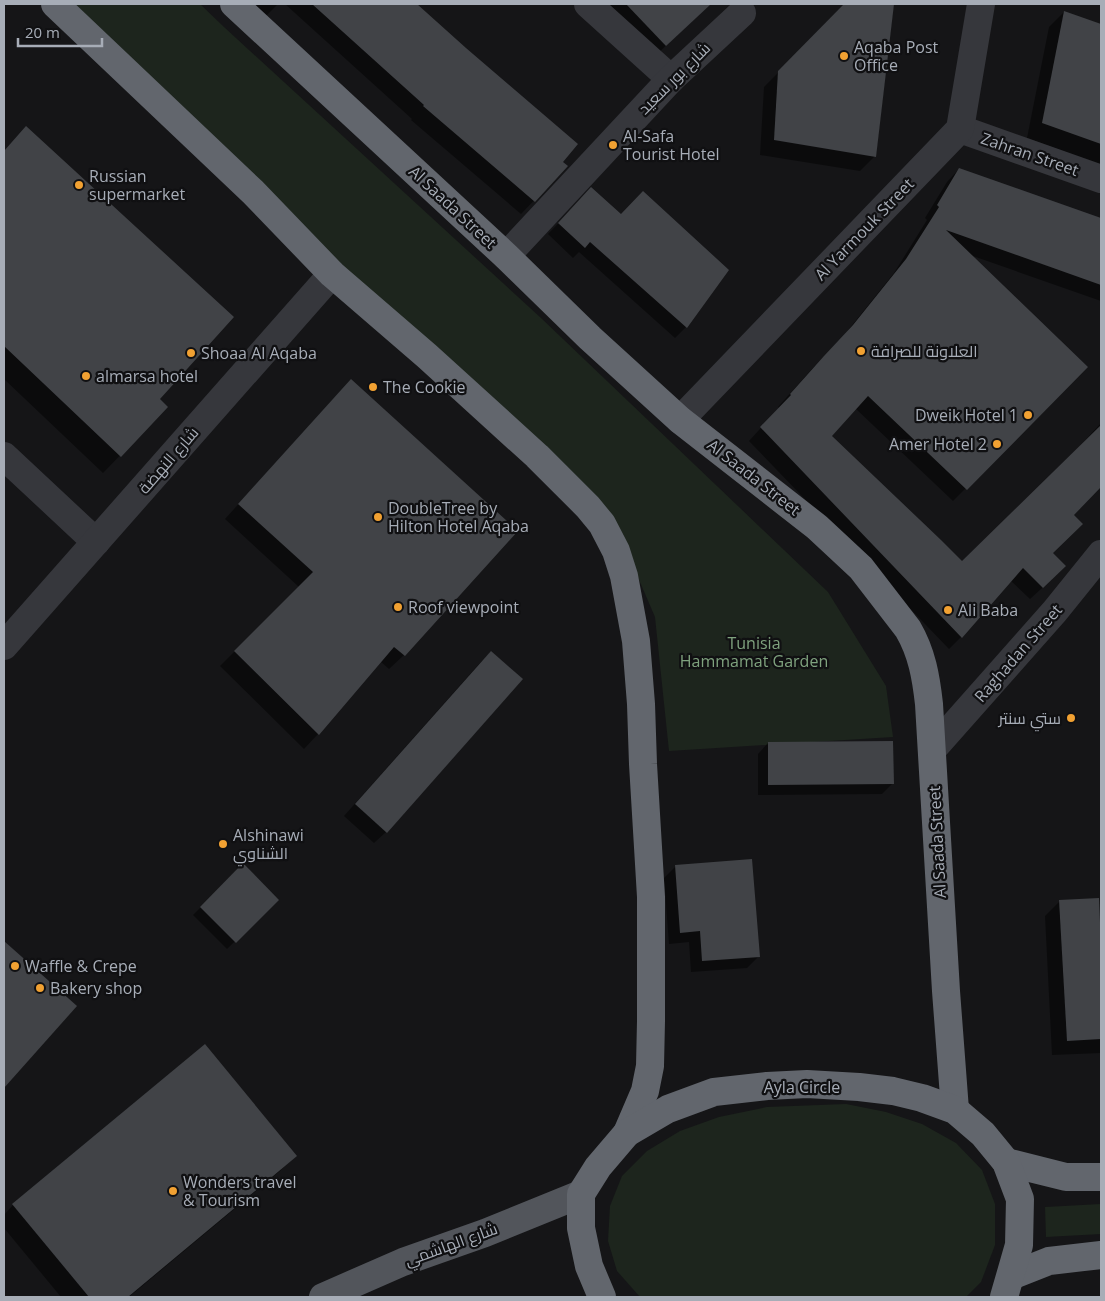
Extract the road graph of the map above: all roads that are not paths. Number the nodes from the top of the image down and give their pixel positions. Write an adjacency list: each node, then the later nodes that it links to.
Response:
1 (55, 4): 10 (highway)
2 (234, 4): 9 (highway, Al Saada Street)
3 (588, 4): 6 (street)
4 (981, 4): 7 (street)
5 (742, 12): 6 (street, شارع بور سعيد)
6 (670, 79): 9 (street, شارع بور سعيد)
7 (960, 129): 8 (street, Zahran Street); 11 (street, Al Yarmouk Street)
8 (1101, 179)
9 (506, 256): 11 (highway, Al Saada Street)
10 (332, 274): 13 (street, شارع النهضة); 18 (highway)
11 (680, 420): 16 (highway, Al Saada Street)
12 (4, 456): 13 (street)
13 (96, 542): 15 (street, شارع النهضة)
14 (1101, 554): 16 (street, Raghadan Street)
15 (4, 646)
16 (932, 750): 17 (highway, Al Saada Street)
17 (956, 1110): 18 (highway, Ayla Circle); 19 (highway, Ayla Circle)
18 (627, 1133): 21 (highway, Ayla Circle)
19 (1006, 1162): 20 (highway); 23 (highway, Ayla Circle)
20 (1101, 1177)
21 (581, 1194): 24 (main road, شارع الهاشمي); 25 (highway)
22 (1101, 1255): 23 (highway)
23 (1008, 1286)
24 (323, 1297)
25 (602, 1297)

